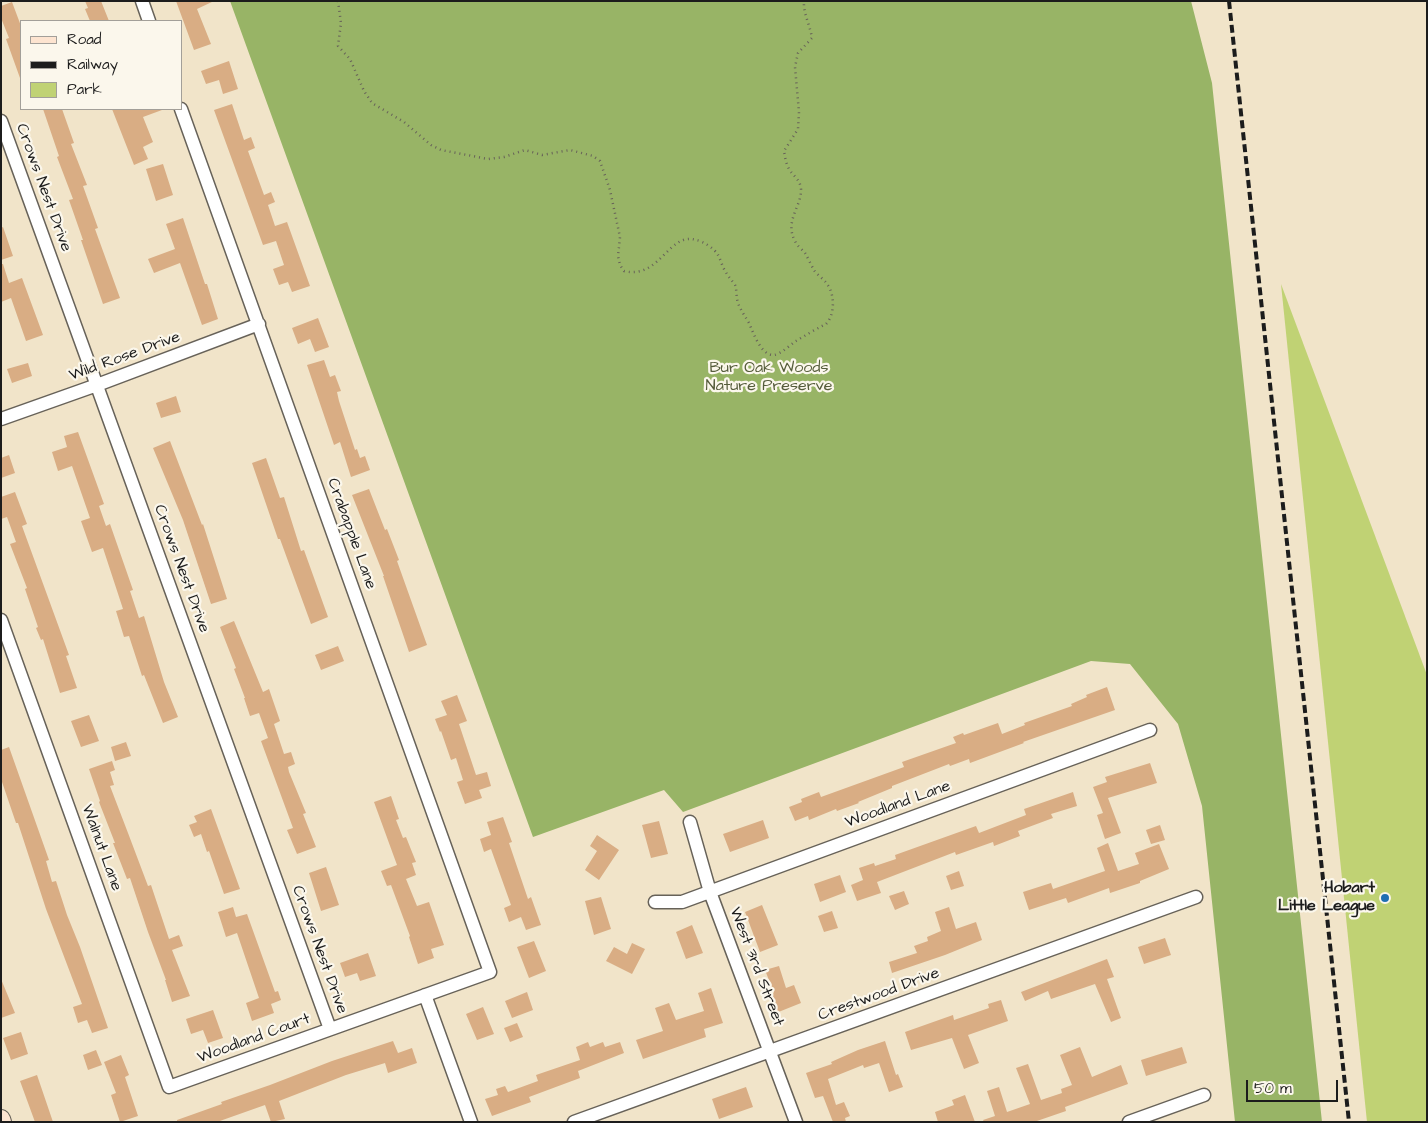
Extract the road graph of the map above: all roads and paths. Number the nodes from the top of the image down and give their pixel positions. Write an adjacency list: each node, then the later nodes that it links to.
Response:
1 (142, 1): 4 (street)
2 (338, 1): 3 (path)
3 (804, 1)
4 (149, 20)
5 (181, 110): 7 (street, Crabapple Lane)
6 (1, 121): 8 (street, Crows Nest Drive)
7 (259, 324): 8 (street, Wild Rose Drive); 16 (street, Crabapple Lane)
8 (97, 385): 9 (street, Wild Rose Drive); 18 (street, Crows Nest Drive)
9 (1, 420)
10 (1, 620): 20 (street, Walnut Lane)
11 (1150, 730): 13 (street, Woodland Lane)
12 (690, 822): 13 (street, West 3rd Street)
13 (710, 892): 15 (street, Woodland Lane); 19 (street, West 3rd Street)
14 (1196, 897): 19 (street, Crestwood Drive)
15 (656, 902)
16 (490, 972): 17 (street, Woodland Court)
17 (425, 995): 18 (street, Woodland Court); 22 (street)
18 (330, 1029): 20 (street, Woodland Court)
19 (770, 1052): 23 (street, Crestwood Drive); 24 (street, West 3rd Street)
20 (169, 1087)
21 (1204, 1094): 25 (street)
22 (471, 1122)
23 (574, 1122)
24 (796, 1122)
25 (1129, 1122)

